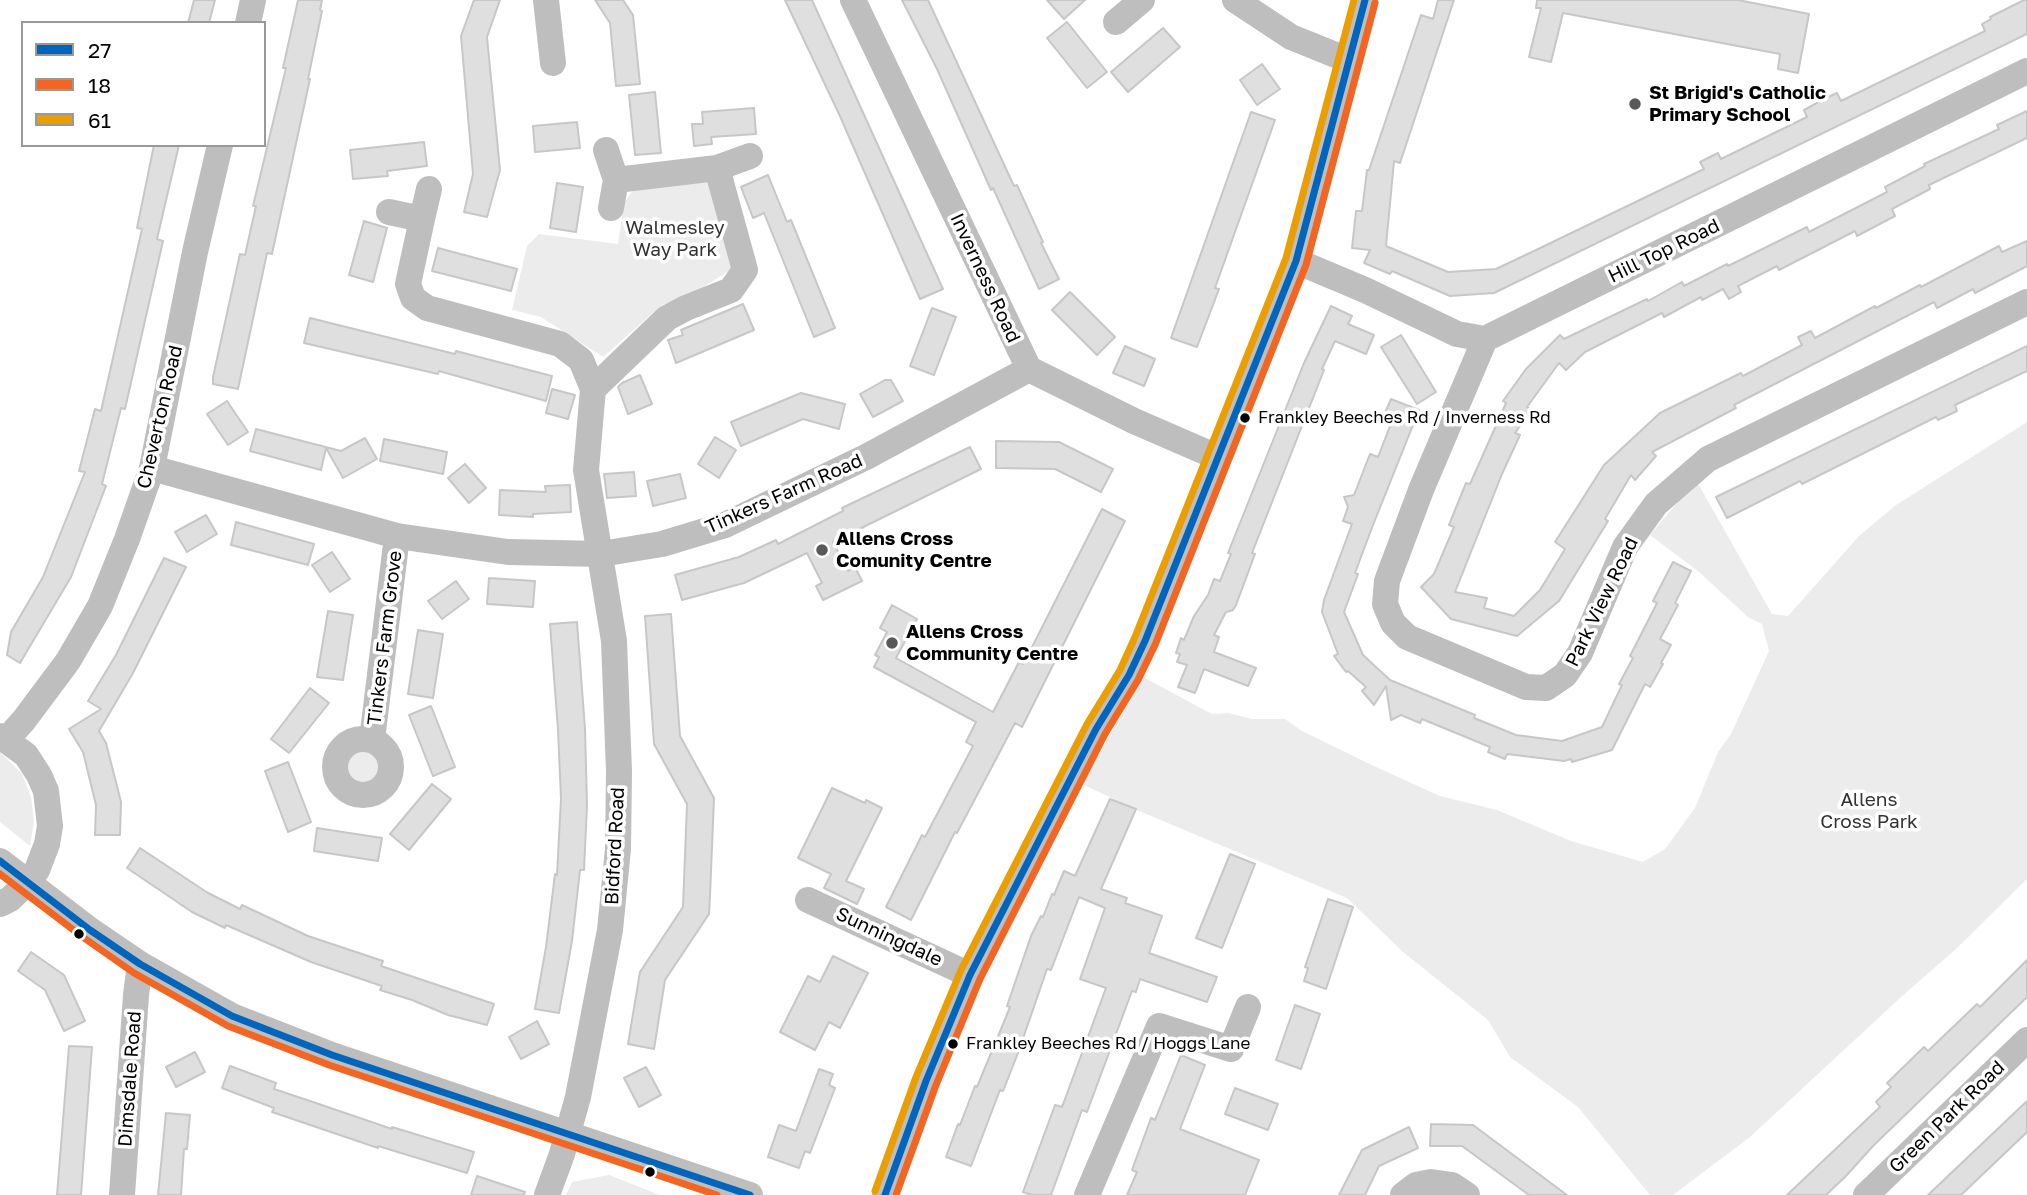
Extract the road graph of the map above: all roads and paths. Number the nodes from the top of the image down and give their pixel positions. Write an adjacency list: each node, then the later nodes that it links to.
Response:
1 (253, 0): 7 (street)
2 (546, 0): 10 (street)
3 (853, 0): 24 (street, Inverness Road)
4 (1142, 0): 8 (street)
5 (1235, 0): 9 (street)
6 (1365, 0): 9 (street)
7 (248, 21)
8 (1116, 22)
9 (1348, 60): 21 (street)
10 (552, 63)
11 (2027, 71): 23 (street, Hill Top Road)
12 (220, 147): 27 (street, Cheverton Road)
13 (606, 149): 16 (street)
14 (750, 156): 15 (street)
15 (717, 168): 16 (street); 25 (street)
16 (616, 180): 18 (street)
17 (429, 189): 20 (street)
18 (611, 208)
19 (390, 212): 20 (street)
20 (422, 219): 25 (street)
21 (1296, 261): 23 (street); 26 (street)
22 (2027, 302): 23 (street, Park View Road)
23 (1485, 339)
24 (1029, 369): 26 (street); 29 (street, Tinkers Farm Road)
25 (593, 389): 29 (street, Bidford Road)
26 (1217, 457): 37 (street)
27 (152, 468): 28 (street, Tinkers Farm Road); 30 (street, Cheverton Road)
28 (397, 536): 29 (street, Tinkers Farm Road); 31 (street, Tinkers Farm Grove)
29 (601, 554): 40 (street, Bidford Road)
30 (4, 737): 33 (street, Cheverton Road)
31 (372, 740)
32 (0, 861): 33 (street)
33 (27, 883): 35 (street); 36 (street)
34 (808, 900): 37 (street, Sunningdale)
35 (0, 904)
36 (141, 964): 40 (street); 41 (street, Dimsdale Road)
37 (970, 975): 44 (street)
38 (1248, 1007): 45 (street)
39 (2027, 1040): 48 (street, Green Park Road)
40 (568, 1135): 42 (street, Bidford Road); 43 (street)
41 (122, 1195)
42 (547, 1195)
43 (750, 1195)
44 (885, 1195)
45 (1087, 1195)
46 (1403, 1195): 47 (street)
47 (1467, 1195)
48 (1866, 1195)

